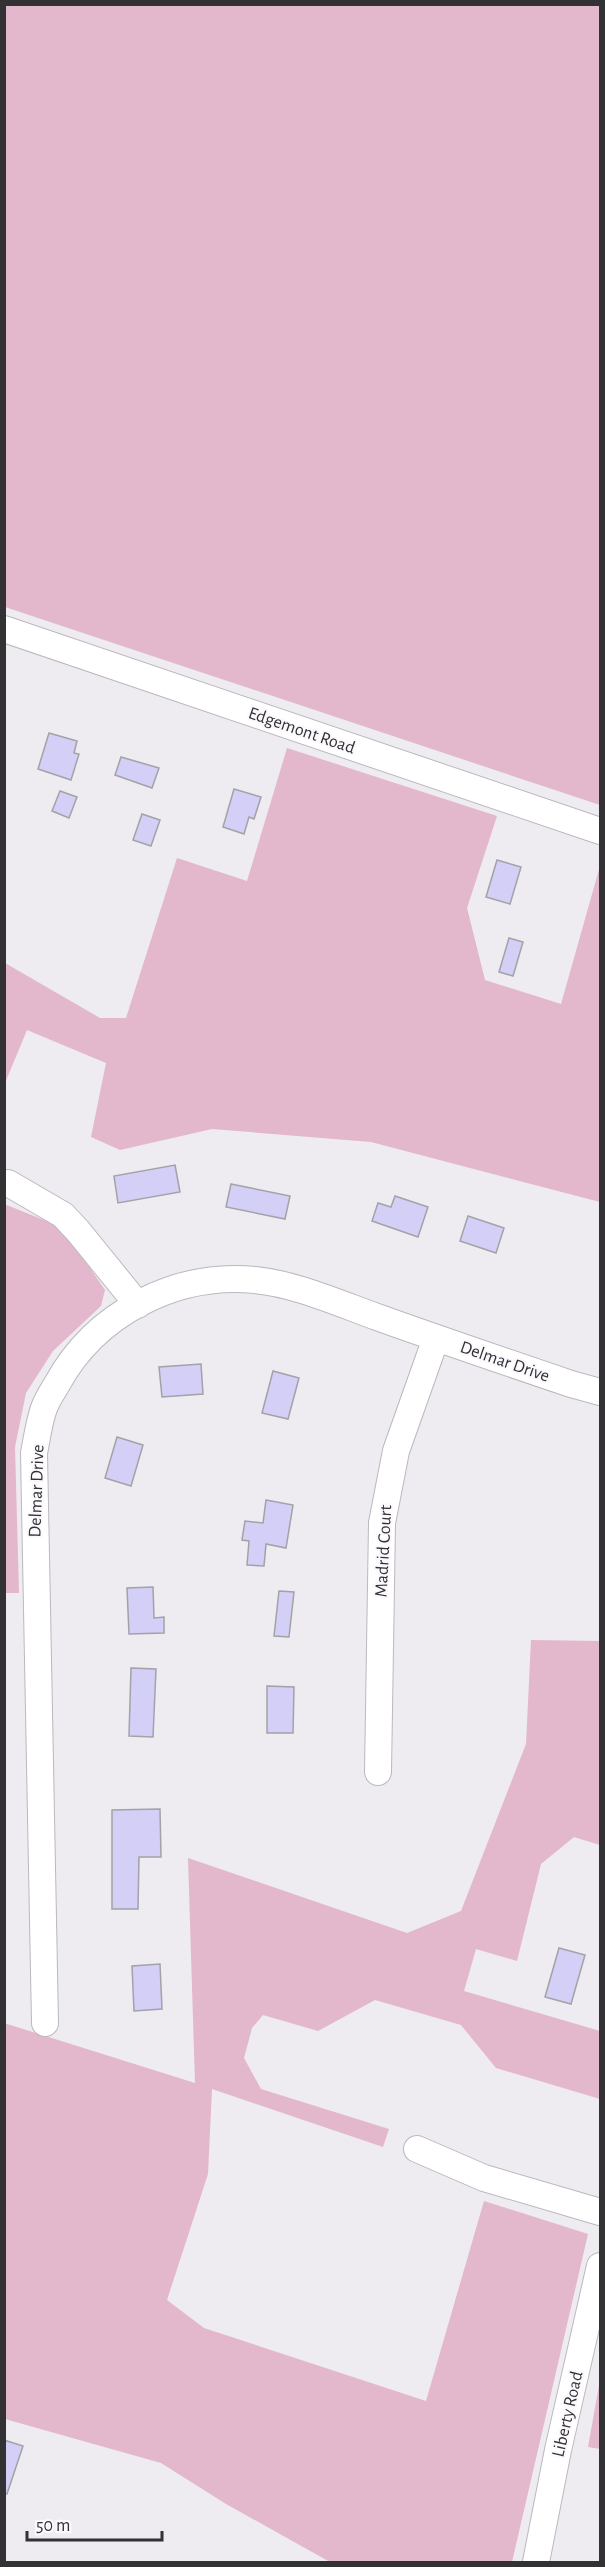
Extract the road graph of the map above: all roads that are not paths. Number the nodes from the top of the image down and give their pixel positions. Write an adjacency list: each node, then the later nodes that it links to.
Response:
1 (4, 629): 2 (street, Edgemont Road)
2 (600, 831)
3 (8, 1183): 4 (street)
4 (138, 1305): 5 (street, Delmar Drive); 8 (street, Delmar Drive)
5 (436, 1338): 6 (street, Delmar Drive); 7 (street, Madrid Court)
6 (600, 1392)
7 (378, 1772)
8 (45, 2023)
9 (417, 2149): 10 (street)
10 (600, 2212)
11 (600, 2266): 12 (street, Liberty Road)
12 (536, 2562)

